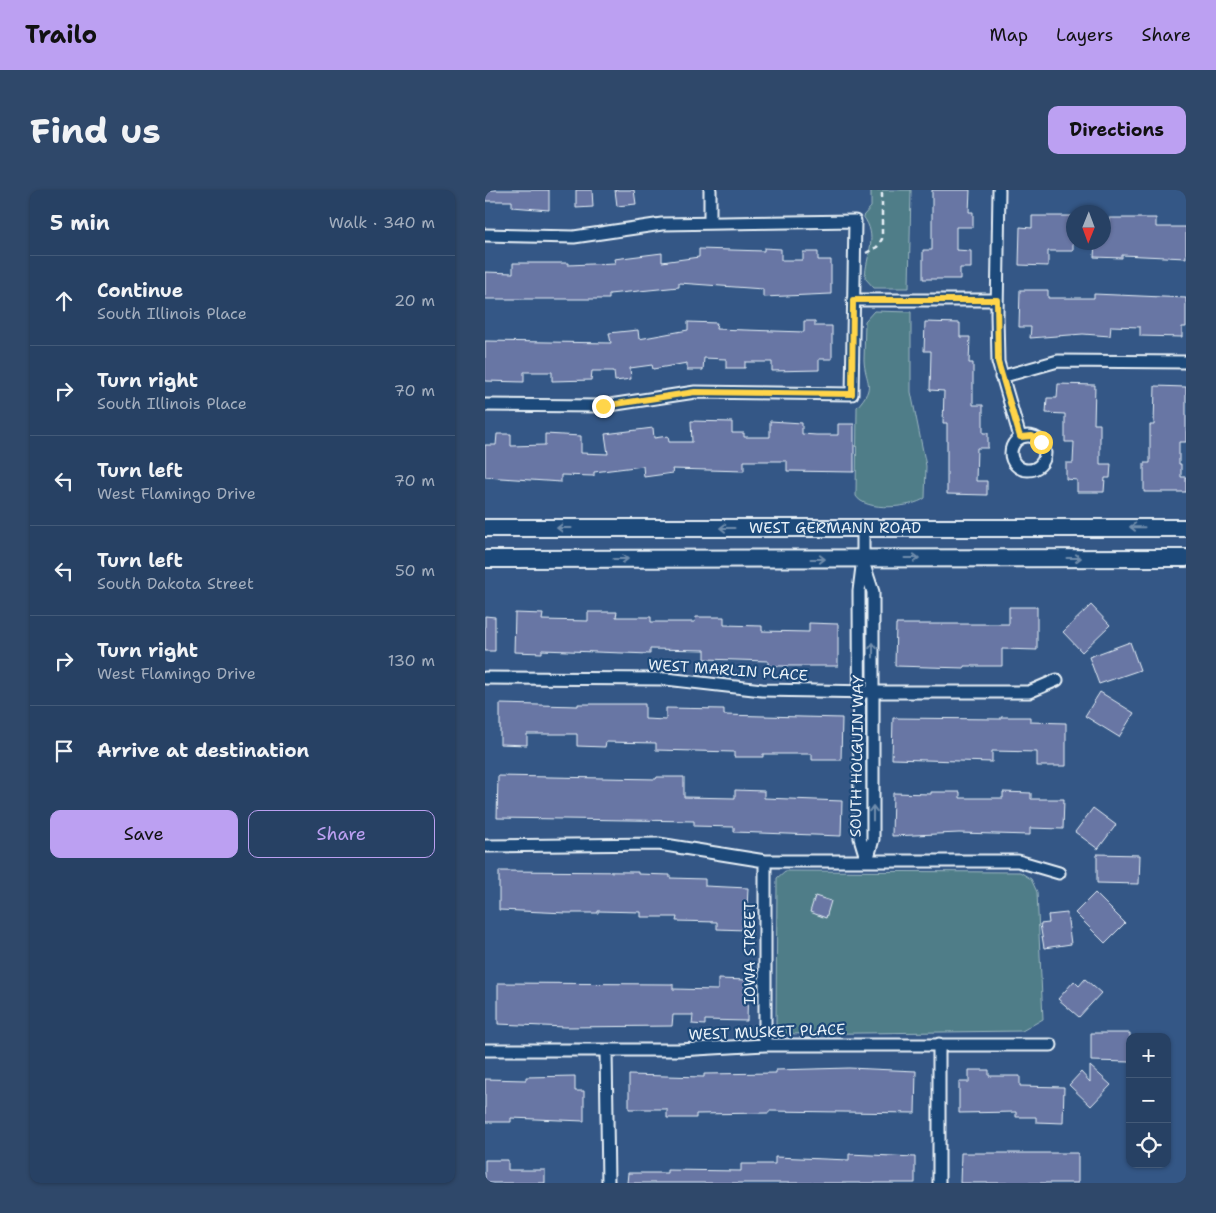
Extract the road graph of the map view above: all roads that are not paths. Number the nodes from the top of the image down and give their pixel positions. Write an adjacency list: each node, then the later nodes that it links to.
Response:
1 (710, 190): 3 (street)
2 (999, 190): 6 (street)
3 (710, 223): 4 (street); 5 (street)
4 (485, 235)
5 (853, 300): 6 (street); 9 (street)
6 (997, 300): 8 (street)
7 (1186, 362): 8 (street)
8 (1001, 377): 10 (street)
9 (485, 405)
10 (1020, 437)
11 (485, 528): 12 (main road, WEST GERMANN ROAD, one-way to 11)
12 (863, 528): 13 (main road, WEST GERMANN ROAD, one-way to 12); 16 (street, SOUTH HOLGUIN WAY)
13 (1186, 528)
14 (1186, 558): 16 (main road, WEST GERMANN ROAD, one-way to 14)
15 (485, 559): 16 (main road, WEST GERMANN ROAD, one-way to 16)
16 (863, 559): 19 (street, SOUTH HOLGUIN WAY); 20 (street, SOUTH HOLGUIN WAY, one-way to 16)
17 (485, 678): 19 (street, WEST MARLIN PLACE)
18 (1057, 680): 20 (street, WEST MARLIN PLACE)
19 (860, 692): 20 (street, WEST MARLIN PLACE); 23 (street, SOUTH HOLGUIN WAY)
20 (873, 692): 23 (street, SOUTH HOLGUIN WAY, one-way to 20)
21 (485, 846): 22 (street)
22 (765, 861): 23 (street); 26 (street, IOWA STREET)
23 (867, 861): 24 (street)
24 (1059, 873)
25 (939, 1044): 26 (street, WEST MUSKET PLACE); 27 (street, WEST MUSKET PLACE); 31 (street)
26 (765, 1045): 29 (street, WEST MUSKET PLACE)
27 (1051, 1045)
28 (485, 1050): 29 (street, WEST MUSKET PLACE)
29 (607, 1051): 30 (street)
30 (607, 1183)
31 (939, 1183)

